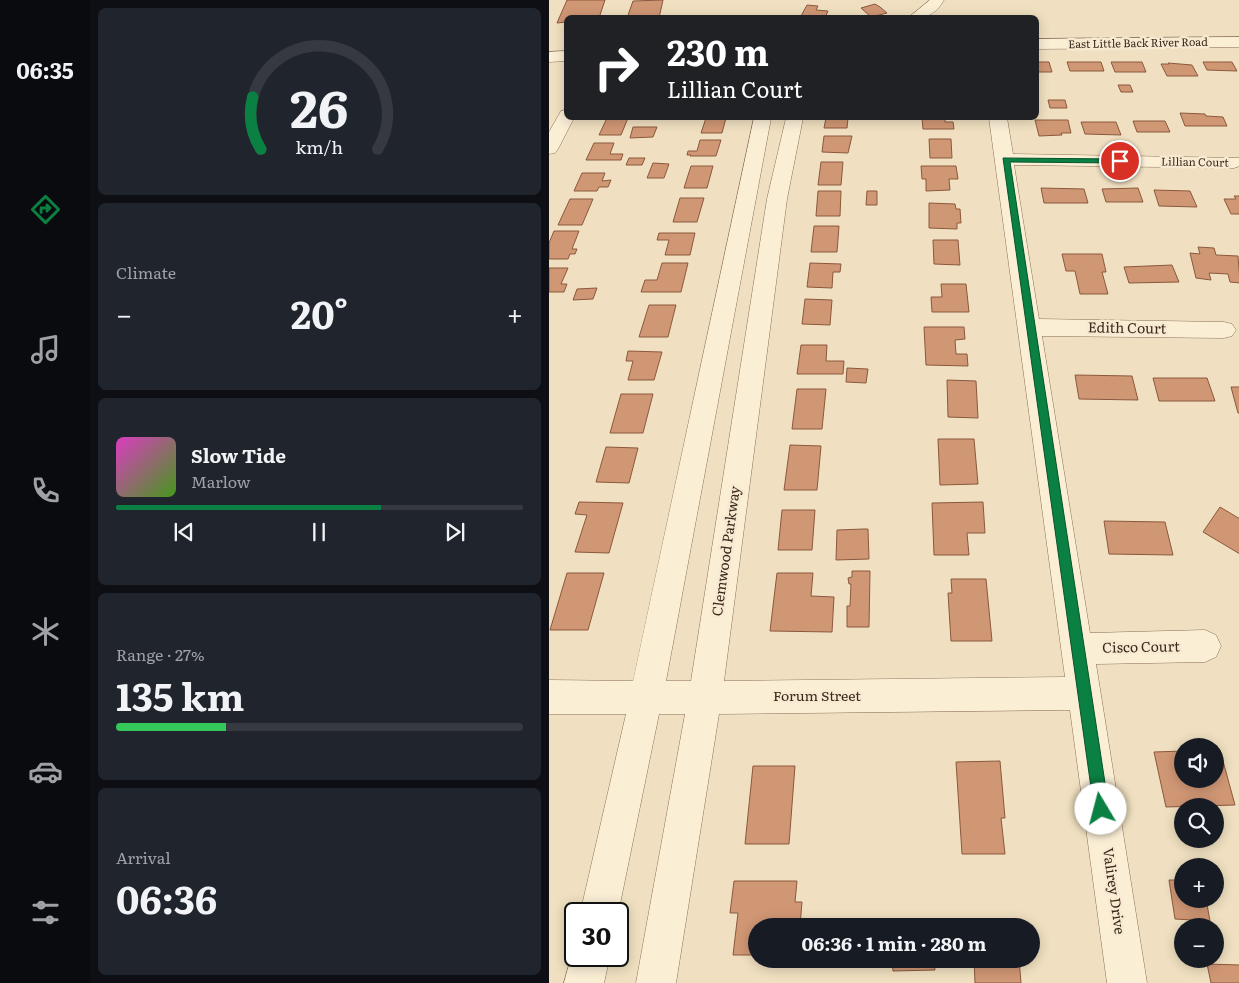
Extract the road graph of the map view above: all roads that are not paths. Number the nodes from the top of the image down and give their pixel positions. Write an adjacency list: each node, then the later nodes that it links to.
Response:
1 (937, 0): 2 (street)
2 (920, 15)
3 (1239, 42): 4 (street, East Little Back River Road)
4 (1039, 44)
5 (564, 56): 6 (street)
6 (549, 57)
7 (564, 120): 11 (street)
8 (762, 120): 21 (street)
9 (794, 120): 20 (street, Clemwood Parkway)
10 (998, 120): 12 (street, Valirey Drive)
11 (549, 149)
12 (1005, 159): 13 (street, Lillian Court); 14 (street, Valirey Drive)
13 (1234, 162)
14 (1029, 327): 15 (street, Edith Court); 17 (street, Valirey Drive)
15 (1225, 330)
16 (1205, 646): 17 (street, Cisco Court)
17 (1078, 649): 18 (street, Valirey Drive)
18 (1084, 693): 20 (street, Forum Street); 26 (street, Valirey Drive)
19 (549, 697): 21 (street, Forum Street)
20 (705, 697): 21 (street, Forum Street); 25 (street, Clemwood Parkway)
21 (646, 698): 22 (street)
22 (602, 902)
23 (588, 967): 24 (street)
24 (584, 983)
25 (656, 983)
26 (1127, 983)

